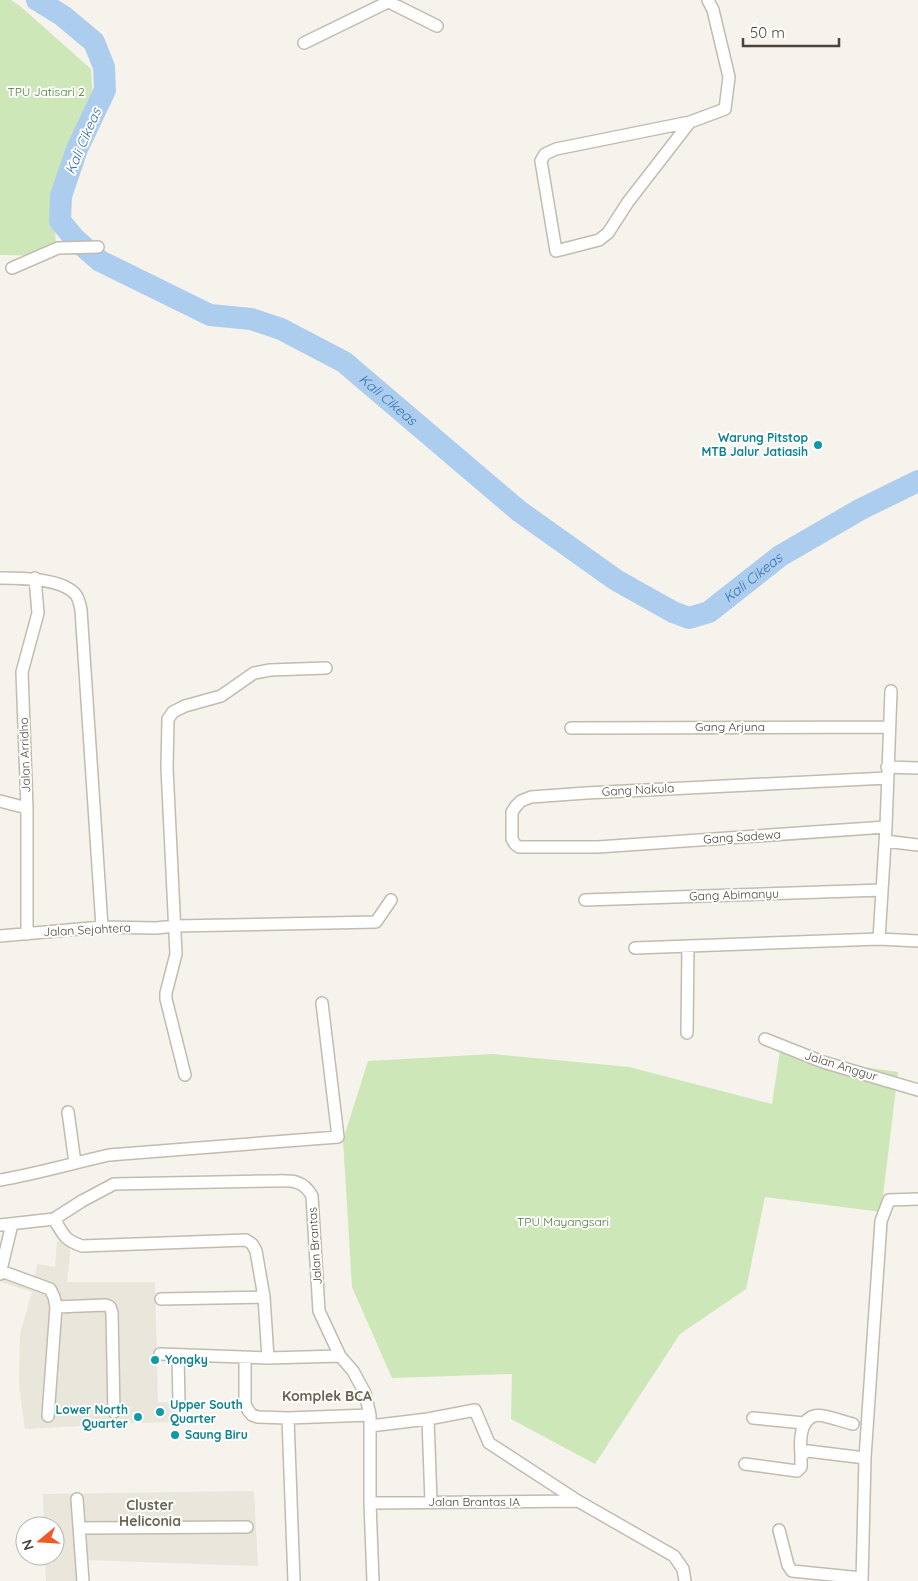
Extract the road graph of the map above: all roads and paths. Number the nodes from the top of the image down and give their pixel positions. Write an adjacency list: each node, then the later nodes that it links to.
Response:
1 (708, 0): 5 (street)
2 (390, 1): 3 (street); 4 (street)
3 (437, 26)
4 (304, 43)
5 (690, 122): 5 (street)
6 (98, 247): 7 (street)
7 (12, 268)
8 (0, 578): 9 (street)
9 (35, 578): 17 (street, Jalan Arridho); 26 (street)
10 (326, 668): 25 (street)
11 (891, 691): 12 (street)
12 (889, 726): 13 (street, Gang Arjuna); 15 (street)
13 (571, 728)
14 (918, 768): 15 (street, Gang Nakula)
15 (887, 773): 18 (street); 21 (street, Gang Nakula)
16 (0, 801): 17 (street)
17 (27, 808): 27 (street, Jalan Arridho)
18 (886, 827): 19 (street); 21 (street, Gang Sadewa)
19 (885, 841): 20 (street); 22 (street)
20 (918, 845)
21 (598, 847)
22 (882, 890): 24 (street, Gang Abimanyu); 29 (street)
23 (391, 900): 25 (street, Jalan Sejahtera)
24 (585, 900)
25 (175, 926): 26 (street, Jalan Sejahtera); 36 (street)
26 (102, 927): 27 (street, Jalan Sejahtera)
27 (27, 934): 28 (street, Jalan Sejahtera)
28 (0, 936)
29 (879, 939): 30 (street); 31 (street)
30 (918, 941)
31 (688, 946): 32 (street); 34 (street)
32 (635, 948)
33 (322, 1004): 39 (street)
34 (687, 1033)
35 (765, 1039): 37 (street, Jalan Anggur)
36 (185, 1075)
37 (918, 1090)
38 (68, 1112): 39 (street)
39 (75, 1163): 40 (street)
40 (0, 1180)
41 (918, 1199): 64 (street)
42 (54, 1219): 43 (street, Jalan Brantas); 46 (street); 51 (street, Jalan Brantas)
43 (12, 1224): 44 (street, Jalan Brantas); 45 (street)
44 (0, 1225)
45 (0, 1272): 48 (street)
46 (264, 1297): 47 (street); 53 (street)
47 (161, 1299)
48 (56, 1307): 55 (street); 56 (street)
49 (160, 1354): 50 (street)
50 (178, 1356): 52 (street); 54 (street)
51 (340, 1356): 53 (street); 60 (street, Jalan Brantas)
52 (245, 1357): 53 (street); 57 (street)
53 (268, 1358)
54 (178, 1402)
55 (114, 1412)
56 (48, 1416)
57 (288, 1418): 60 (street); 75 (street)
58 (753, 1418): 61 (street)
59 (428, 1419): 60 (street); 67 (street); 68 (street)
60 (370, 1421): 69 (street, Jalan Brantas)
61 (804, 1423): 62 (street); 63 (street)
62 (853, 1424)
63 (801, 1455): 64 (street); 65 (street)
64 (865, 1458): 73 (street)
65 (745, 1464)
66 (77, 1498): 71 (street)
67 (578, 1501): 68 (street, Jalan Brantas IA); 77 (street)
68 (431, 1502): 69 (street, Jalan Brantas IA)
69 (370, 1503): 76 (street, Jalan Brantas)
70 (247, 1527): 71 (street)
71 (79, 1528): 74 (street)
72 (779, 1530): 73 (street)
73 (862, 1580)
74 (83, 1581)
75 (294, 1581)
76 (373, 1581)
77 (684, 1581)

